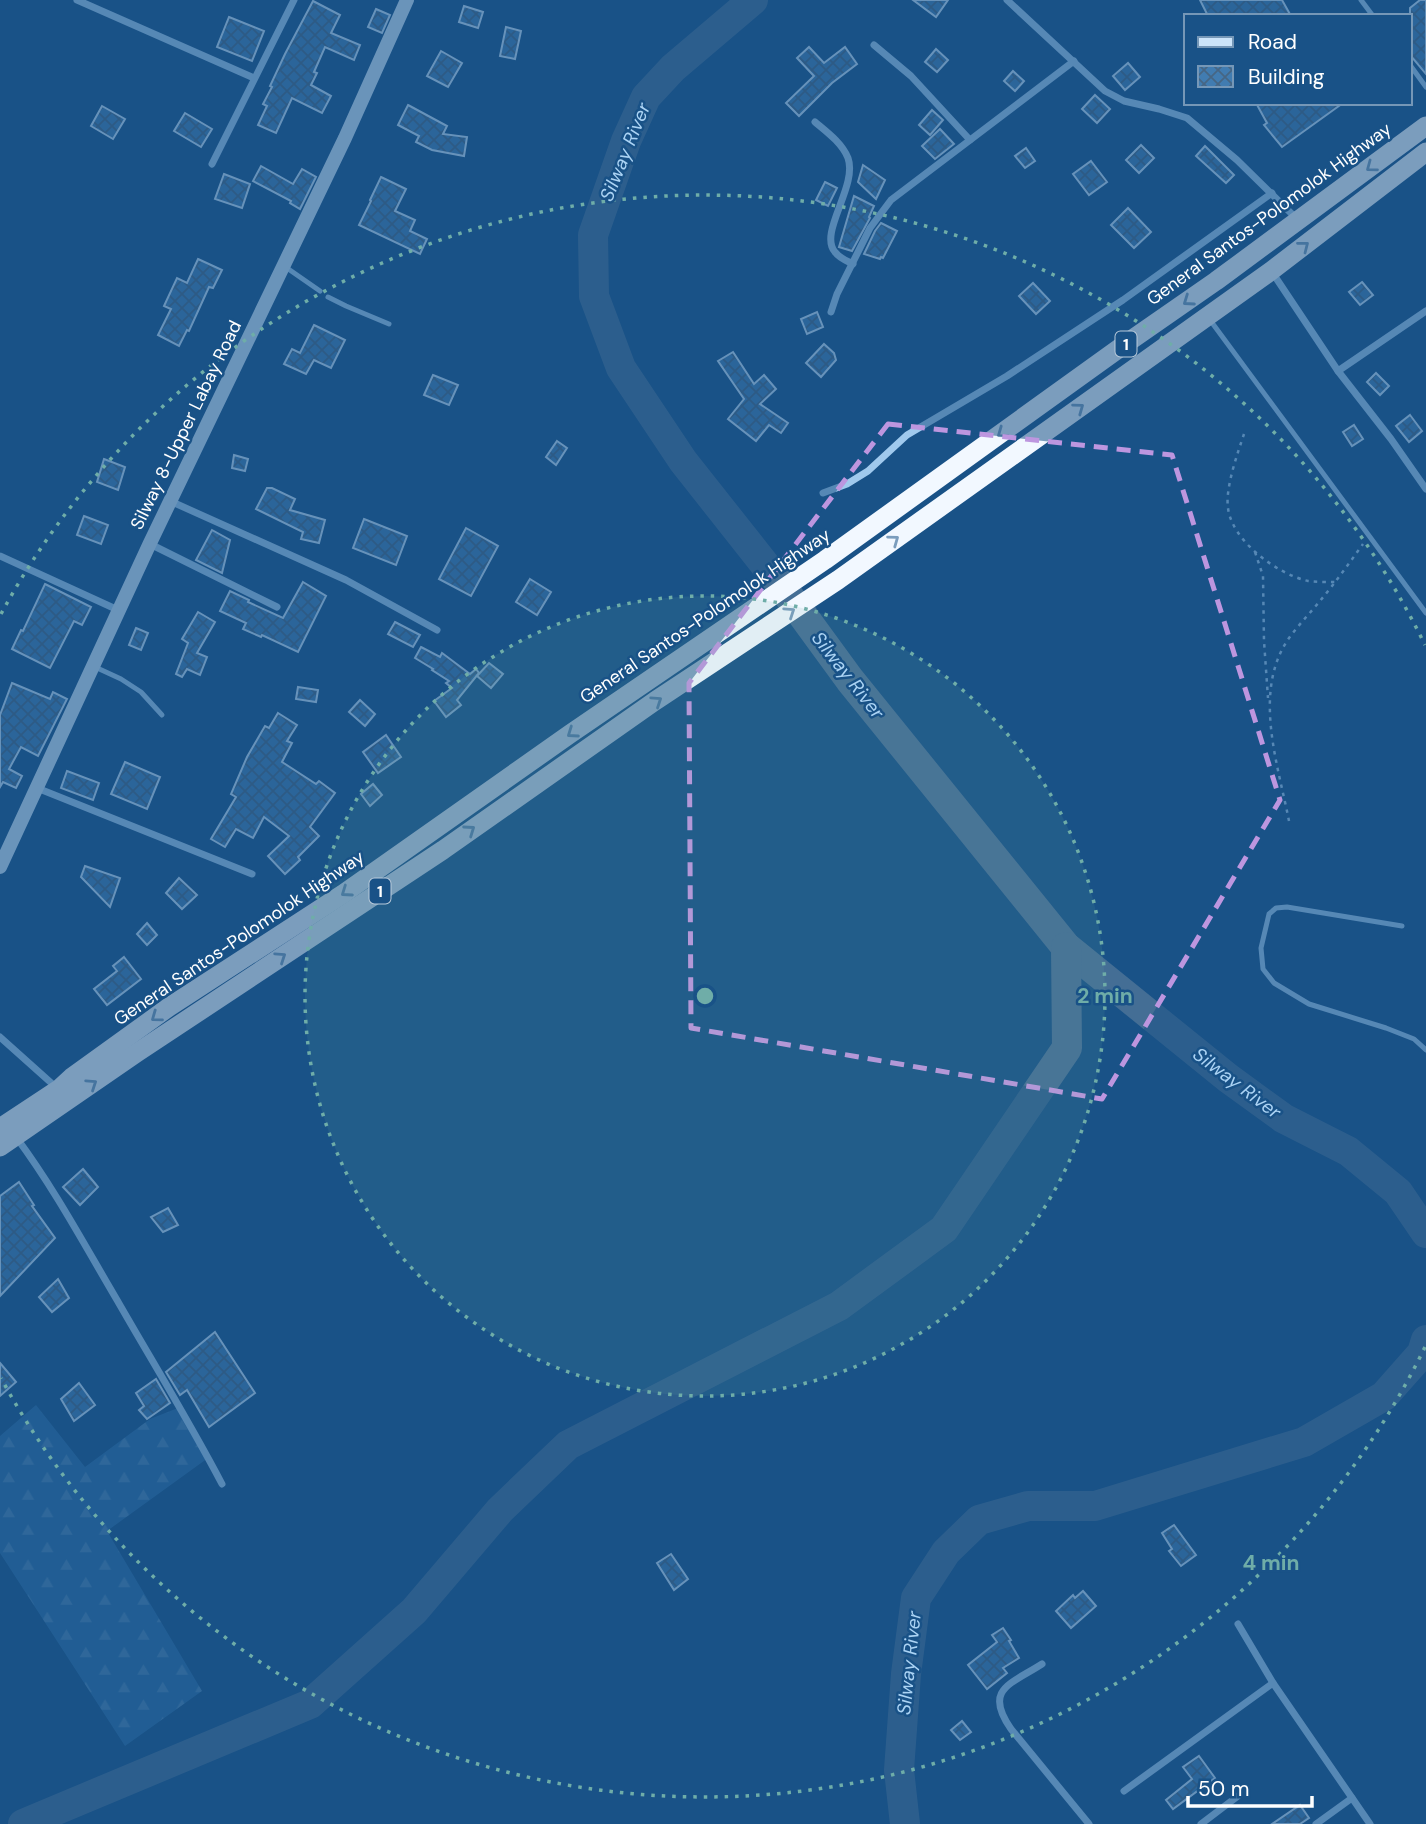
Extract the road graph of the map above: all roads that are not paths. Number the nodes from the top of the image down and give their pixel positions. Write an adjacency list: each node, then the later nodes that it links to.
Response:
1 (77, 0): 8 (street)
2 (293, 0): 8 (street)
3 (408, 0): 18 (main road, Silway 8-Upper Labay Road)
4 (1007, 0): 6 (street)
5 (874, 45): 12 (street)
6 (1074, 61): 12 (street); 15 (street)
7 (1412, 68): 9 (lane)
8 (254, 78): 14 (street)
9 (1426, 87)
10 (816, 122): 17 (street)
11 (1426, 126): 16 (highway, General Santos-Polomolok Highway / 1, one-way to 16)
12 (970, 139): 17 (street)
13 (1426, 152): 19 (highway, 1, one-way to 13)
14 (212, 164)
15 (1272, 193): 16 (street); 28 (street)
16 (1298, 221): 44 (highway, General Santos-Polomolok Highway / 1, one-way to 44)
17 (853, 264): 23 (street)
18 (284, 266): 20 (lane); 29 (main road, Silway 8-Upper Labay Road)
19 (1272, 271): 24 (highway, 1); 26 (street)
20 (320, 291)
21 (328, 297): 25 (lane)
22 (1426, 311): 26 (street)
23 (831, 312)
24 (1208, 316): 34 (lane); 45 (highway, 1, one-way to 24)
25 (389, 324)
26 (1339, 371): 27 (street)
27 (1426, 489)
28 (823, 493)
29 (170, 501): 30 (main road, Silway 8-Upper Labay Road); 35 (street)
30 (150, 543): 32 (street); 33 (main road, Silway 8-Upper Labay Road)
31 (0, 556): 33 (street)
32 (277, 607)
33 (118, 610): 36 (main road, Silway 8-Upper Labay Road)
34 (1426, 613)
35 (437, 630)
36 (92, 666): 37 (lane); 38 (main road, Silway 8-Upper Labay Road)
37 (162, 715)
38 (36, 788): 39 (main road, Silway 8-Upper Labay Road); 40 (street)
39 (0, 867)
40 (251, 874)
41 (1402, 926): 43 (lane)
42 (0, 1037): 44 (street)
43 (1426, 1050)
44 (59, 1089): 45 (highway, General Santos-Polomolok Highway / 1)
45 (5, 1137): 46 (street)
46 (222, 1484)
47 (1238, 1624): 49 (street)
48 (1042, 1664): 53 (street)
49 (1273, 1683): 50 (street); 52 (street)
50 (1124, 1791)
51 (1238, 1796): 54 (street)
52 (1352, 1798): 55 (street); 56 (street)
53 (1089, 1824)
54 (1201, 1824)
55 (1316, 1824)
56 (1370, 1824)

